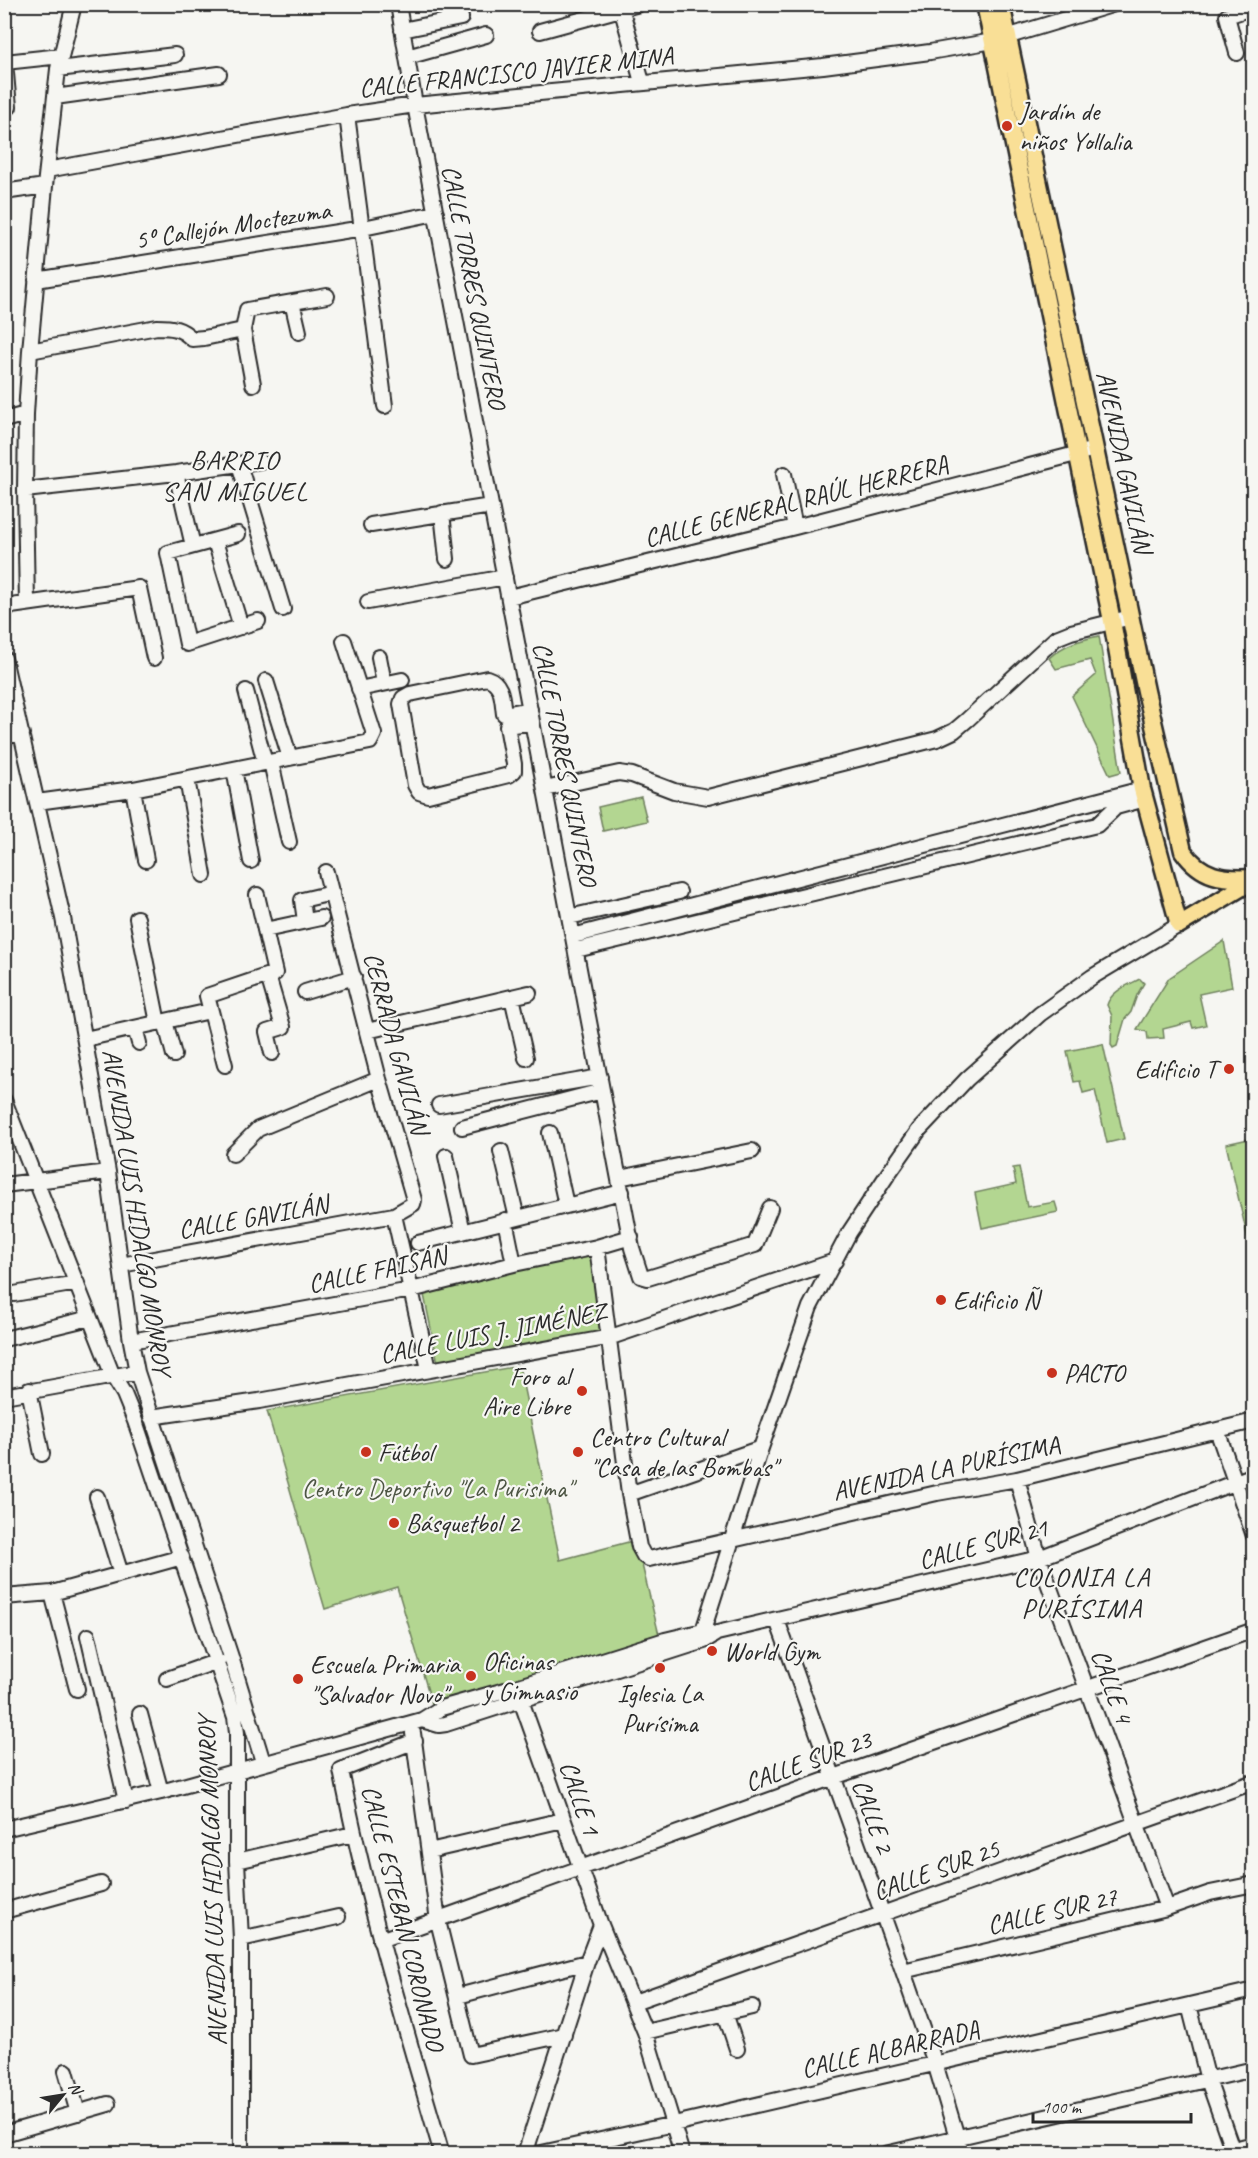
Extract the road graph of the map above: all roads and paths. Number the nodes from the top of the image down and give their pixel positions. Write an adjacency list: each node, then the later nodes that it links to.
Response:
1 (74, 4): 18 (street)
2 (398, 4): 10 (street, CALLE TORRES QUINTERO)
3 (458, 4): 10 (street)
4 (639, 4): 8 (street)
5 (986, 4): 13 (main road, AVENIDA GAVILÁN)
6 (1001, 4): 13 (main road, AVENIDA GAVILÁN)
7 (1115, 4): 13 (street, CALLE FRANCISCO JAVIER MINA)
8 (621, 6): 11 (street); 20 (street)
9 (1254, 7): 14 (street)
10 (402, 30): 16 (street, CALLE TORRES QUINTERO)
11 (540, 31)
12 (486, 35): 16 (street)
13 (1000, 39): 20 (street, CALLE FRANCISCO JAVIER MINA); 40 (main road, AVENIDA GAVILÁN); 41 (main road, AVENIDA GAVILÁN)
14 (1237, 53)
15 (175, 55): 18 (street)
16 (407, 57): 22 (street, CALLE TORRES QUINTERO)
17 (4, 62): 18 (street); 23 (street)
18 (60, 62): 21 (street)
19 (219, 74): 21 (street)
20 (642, 82): 22 (street, CALLE FRANCISCO JAVIER MINA)
21 (56, 97): 25 (street)
22 (415, 105): 24 (street, CALLE FRANCISCO JAVIER MINA); 28 (street, CALLE TORRES QUINTERO)
23 (9, 107)
24 (347, 115): 25 (street, CALLE FRANCISCO JAVIER MINA); 29 (street)
25 (47, 170): 26 (street)
26 (45, 186): 27 (street); 30 (street)
27 (4, 192)
28 (436, 213): 29 (street, 5º Callejón Moctezuma); 47 (street, CALLE TORRES QUINTERO)
29 (363, 228): 30 (street, 5º Callejón Moctezuma); 37 (street)
30 (36, 280): 35 (street)
31 (327, 296): 32 (street)
32 (292, 302): 33 (street); 34 (street)
33 (243, 330): 35 (street); 36 (street)
34 (299, 332)
35 (30, 351): 38 (street)
36 (253, 384)
37 (385, 406)
38 (26, 414): 39 (street); 46 (street)
39 (4, 420)
40 (1095, 449): 41 (street, CALLE GENERAL RAÚL HERRERA); 61 (main road, AVENIDA GAVILÁN)
41 (1077, 453): 50 (street, CALLE GENERAL RAÚL HERRERA); 63 (main road, AVENIDA GAVILÁN)
42 (260, 461): 43 (street)
43 (239, 464): 44 (street); 60 (street)
44 (176, 473): 46 (street); 53 (street)
45 (784, 474): 50 (street)
46 (25, 490): 58 (street)
47 (491, 506): 48 (street); 55 (street, CALLE TORRES QUINTERO)
48 (442, 513): 49 (street); 54 (street)
49 (371, 525)
50 (795, 527): 56 (street, CALLE GENERAL RAÚL HERRERA)
51 (238, 534): 52 (street)
52 (215, 540): 53 (street); 64 (street)
53 (192, 546): 64 (street)
54 (447, 559)
55 (505, 577): 56 (street, CALLE TORRES QUINTERO); 57 (street)
56 (509, 597): 74 (street, CALLE TORRES QUINTERO)
57 (368, 602)
58 (27, 604): 59 (street); 68 (street)
59 (4, 607)
60 (283, 609)
61 (1131, 617): 63 (street); 90 (main road, AVENIDA GAVILÁN)
62 (258, 621): 64 (street)
63 (1112, 621): 82 (street); 83 (main road, AVENIDA GAVILÁN)
64 (241, 627)
65 (344, 641): 72 (street)
66 (4, 657): 75 (street, AVENIDA LUIS HIDALGO MONROY)
67 (379, 657): 71 (street)
68 (154, 658)
69 (402, 680): 71 (street)
70 (266, 681): 77 (street)
71 (384, 683): 72 (street)
72 (359, 689): 77 (street)
73 (246, 691): 78 (street)
74 (531, 716): 74 (street); 82 (street, CALLE TORRES QUINTERO)
75 (22, 735): 76 (street); 84 (street, AVENIDA LUIS HIDALGO MONROY)
76 (4, 736)
77 (290, 758): 78 (street)
78 (268, 763): 79 (street); 85 (street)
79 (234, 770): 80 (street); 87 (street)
80 (187, 779): 81 (street); 89 (street)
81 (133, 789): 84 (street); 86 (street)
82 (545, 789): 94 (street, CALLE TORRES QUINTERO)
83 (1144, 794): 98 (main road, AVENIDA GAVILÁN); 100 (street); 100 (street)
84 (37, 802): 110 (street, AVENIDA LUIS HIDALGO MONROY)
85 (289, 842)
86 (146, 860)
87 (250, 861)
88 (326, 872): 92 (street, CERRADA GAVILÁN)
89 (204, 875)
90 (1254, 879): 98 (main road)
91 (679, 892): 94 (street)
92 (332, 893): 97 (street); 102 (street, CERRADA GAVILÁN)
93 (257, 895): 99 (street)
94 (569, 917): 100 (street, CALLE TORRES QUINTERO)
95 (137, 918): 107 (street)
96 (321, 918): 97 (street)
97 (305, 921): 99 (street)
98 (1179, 925): 138 (street)
99 (265, 930): 101 (street)
100 (574, 943): 117 (street, CALLE TORRES QUINTERO)
101 (267, 976): 106 (street); 112 (street)
102 (354, 976): 103 (street); 109 (street, CERRADA GAVILÁN)
103 (304, 992)
104 (530, 993): 105 (street)
105 (512, 997): 109 (street); 114 (street)
106 (210, 1011): 107 (street); 115 (street)
107 (162, 1022): 108 (street); 113 (street)
108 (135, 1028): 110 (street); 111 (street)
109 (367, 1031): 116 (street, CERRADA GAVILÁN)
110 (85, 1038): 126 (street, AVENIDA LUIS HIDALGO MONROY)
111 (139, 1043)
112 (272, 1053)
113 (174, 1055)
114 (526, 1058)
115 (225, 1065)
116 (379, 1078): 124 (street); 132 (street, CERRADA GAVILÁN)
117 (601, 1084): 119 (street); 120 (street); 129 (street, CALLE TORRES QUINTERO)
118 (4, 1100): 127 (street, AVENIDA LUIS HIDALGO MONROY)
119 (439, 1105)
120 (462, 1127)
121 (550, 1133): 130 (street)
122 (501, 1151): 133 (street)
123 (752, 1151): 129 (street)
124 (234, 1154)
125 (446, 1156): 134 (street)
126 (108, 1172): 127 (street); 140 (street, AVENIDA LUIS HIDALGO MONROY)
127 (35, 1182): 128 (street); 141 (street, AVENIDA LUIS HIDALGO MONROY)
128 (4, 1185)
129 (620, 1185): 130 (street); 135 (street, CALLE TORRES QUINTERO)
130 (566, 1205): 133 (street)
131 (770, 1208): 135 (street, CALLE TORRES QUINTERO)
132 (394, 1215): 140 (street, CALLE GAVILÁN); 142 (street)
133 (511, 1219): 134 (street); 139 (street)
134 (463, 1232): 136 (street)
135 (631, 1237): 137 (street, CALLE FAISÁN)
136 (418, 1243)
137 (597, 1247): 139 (street, CALLE FAISÁN); 145 (street)
138 (835, 1261): 145 (street, CALLE LUIS J. JIMÉNEZ); 156 (street)
139 (514, 1264): 142 (street, CALLE FAISÁN)
140 (121, 1265): 147 (street, AVENIDA LUIS HIDALGO MONROY)
141 (77, 1283): 143 (street); 144 (street, AVENIDA LUIS HIDALGO MONROY)
142 (411, 1290): 147 (street, CALLE FAISÁN); 148 (street)
143 (14, 1294)
144 (90, 1318): 146 (street); 150 (street, AVENIDA LUIS HIDALGO MONROY)
145 (610, 1337): 148 (street, CALLE LUIS J. JIMÉNEZ); 161 (street)
146 (4, 1339)
147 (131, 1341): 149 (street, AVENIDA LUIS HIDALGO MONROY)
148 (429, 1369): 153 (street, CALLE LUIS J. JIMÉNEZ)
149 (137, 1372): 150 (street); 153 (street, AVENIDA LUIS HIDALGO MONROY)
150 (113, 1377): 151 (street); 165 (street, AVENIDA LUIS HIDALGO MONROY)
151 (29, 1390): 152 (street); 157 (street)
152 (4, 1396)
153 (151, 1417): 183 (street, AVENIDA LUIS HIDALGO MONROY)
154 (1254, 1421): 155 (street, AVENIDA LA PURÍSIMA)
155 (1217, 1430): 159 (street, AVENIDA LA PURÍSIMA); 160 (street)
156 (761, 1448): 161 (street); 164 (street)
157 (42, 1454)
158 (1254, 1475): 160 (street, CALLE SUR 21)
159 (1017, 1479): 164 (street, AVENIDA LA PURÍSIMA); 166 (street, CALLE 4)
160 (1234, 1482): 163 (street); 166 (street, CALLE SUR 21)
161 (630, 1494): 164 (street, AVENIDA LA PURÍSIMA)
162 (97, 1497): 167 (street)
163 (1254, 1536)
164 (730, 1541): 173 (street)
165 (182, 1557): 167 (street); 174 (street, AVENIDA LUIS HIDALGO MONROY)
166 (1039, 1558): 170 (street, CALLE SUR 21); 178 (street, CALLE 4)
167 (122, 1574): 168 (street)
168 (52, 1593): 169 (street); 177 (street)
169 (4, 1597)
170 (777, 1620): 173 (street, CALLE SUR 21); 185 (street, CALLE 2)
171 (1254, 1630): 178 (street, CALLE SUR 23)
172 (88, 1636): 188 (street)
173 (703, 1636): 176 (street); 179 (street)
174 (218, 1661): 175 (street); 184 (street, AVENIDA LUIS HIDALGO MONROY)
175 (167, 1679)
176 (516, 1687): 179 (street, CALLE 1); 181 (street)
177 (77, 1689)
178 (1087, 1689): 185 (street, CALLE SUR 23); 190 (street, CALLE 4)
179 (521, 1701): 181 (street); 189 (street, CALLE 1)
180 (140, 1714): 187 (street)
181 (416, 1721): 182 (street); 183 (street)
182 (415, 1741): 192 (street, CALLE ESTEBAN CORONADO); 193 (street)
183 (263, 1762): 184 (street)
184 (237, 1769): 187 (street); 194 (street, AVENIDA LUIS HIDALGO MONROY)
185 (834, 1777): 195 (street, CALLE SUR 23); 202 (street, CALLE 2)
186 (1254, 1782): 190 (street, CALLE SUR 25)
187 (161, 1792): 188 (street)
188 (126, 1801): 191 (street)
189 (563, 1820): 193 (street); 195 (street, CALLE 1)
190 (1136, 1824): 200 (street, CALLE 4); 202 (street, CALLE SUR 25)
191 (4, 1829)
192 (353, 1834): 194 (street); 207 (street, CALLE ESTEBAN CORONADO)
193 (429, 1851): 204 (street)
194 (237, 1861): 206 (street, AVENIDA LUIS HIDALGO MONROY)
195 (580, 1870): 204 (street, CALLE SUR 23); 205 (street, CALLE 1)
196 (1254, 1874): 199 (street, CALLE SUR 27)
197 (101, 1884): 201 (street)
198 (1254, 1884): 199 (street, CALLE SUR 27)
199 (1210, 1893): 200 (street, CALLE SUR 27)
200 (1167, 1908): 209 (street, CALLE SUR 27)
201 (4, 1911)
202 (883, 1914): 209 (street, CALLE 2); 212 (street, CALLE SUR 25)
203 (338, 1917): 206 (street)
204 (438, 1921): 207 (street, CALLE SUR 23); 211 (street)
205 (601, 1925): 208 (street); 212 (street, CALLE 1)
206 (241, 1939): 230 (street, AVENIDA LUIS HIDALGO MONROY)
207 (380, 1940): 231 (street, CALLE ESTEBAN CORONADO)
208 (587, 1962): 211 (street); 217 (street)
209 (903, 1971): 219 (street, CALLE 2)
210 (1254, 1990): 213 (street, CALLE ALBARRADA)
211 (458, 1996): 217 (street)
212 (634, 2002): 216 (street, CALLE 1)
213 (1189, 2005): 219 (street, CALLE ALBARRADA); 222 (street)
214 (752, 2007): 215 (street)
215 (725, 2013): 216 (street); 218 (street)
216 (645, 2032): 225 (street, CALLE 1)
217 (564, 2035): 232 (street)
218 (738, 2049)
219 (934, 2063): 225 (street, CALLE ALBARRADA); 227 (street, CALLE 2)
220 (1254, 2069): 222 (street)
221 (66, 2071): 224 (street)
222 (1208, 2080): 227 (street); 229 (street)
223 (108, 2104): 224 (street)
224 (78, 2113): 226 (street)
225 (674, 2124): 233 (street, CALLE ALBARRADA); 234 (street, CALLE 1)
226 (4, 2134)
227 (958, 2137): 235 (street); 236 (street, CALLE 2)
228 (1254, 2144): 229 (street)
229 (1233, 2151): 237 (street)
230 (241, 2154)
231 (442, 2154)
232 (525, 2154)
233 (537, 2154)
234 (682, 2154)
235 (885, 2154)
236 (962, 2154)
237 (1214, 2154)

